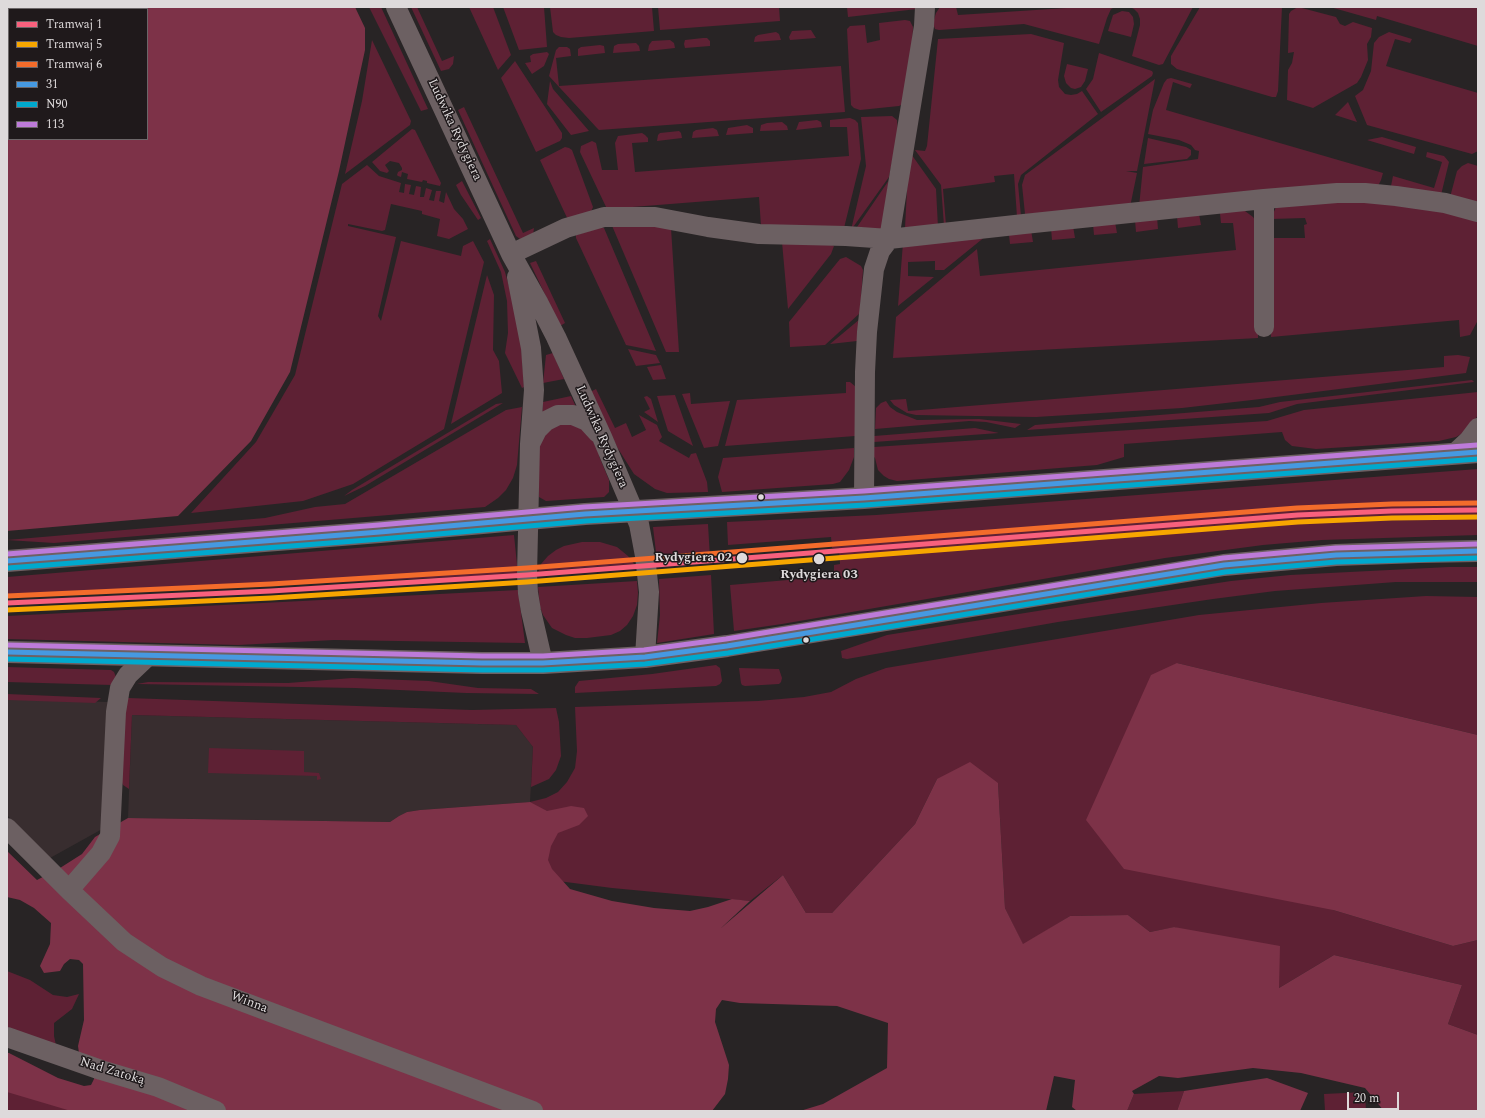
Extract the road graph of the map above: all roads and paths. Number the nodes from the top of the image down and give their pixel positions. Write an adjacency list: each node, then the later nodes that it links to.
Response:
1 (396, 7): 6 (street, Ludwika Rydygiera)
2 (925, 7): 5 (street)
3 (1264, 199): 4 (street); 5 (street); 7 (street)
4 (1478, 212)
5 (889, 240): 6 (street); 13 (street)
6 (511, 254): 9 (street, Ludwika Rydygiera); 10 (street, Ludwika Rydygiera)
7 (1264, 327)
8 (1478, 428): 12 (street)
9 (602, 437): 10 (street); 14 (street, Ludwika Rydygiera)
10 (530, 444): 15 (street, Ludwika Rydygiera)
11 (1478, 452): 12 (main road)
12 (1454, 454): 13 (main road)
13 (864, 498): 14 (main road)
14 (633, 511): 15 (main road); 20 (street, Ludwika Rydygiera)
15 (529, 518): 17 (main road); 21 (street, Ludwika Rydygiera)
16 (1478, 551): 20 (main road)
17 (7, 561)
18 (7, 652): 19 (main road)
19 (149, 656): 21 (main road); 23 (street)
20 (645, 656): 21 (main road)
21 (543, 663)
22 (7, 828): 23 (street, Winna)
23 (69, 890): 26 (street, Winna)
24 (7, 1037): 25 (street, Nad Zatoką)
25 (216, 1111)
26 (532, 1111)

